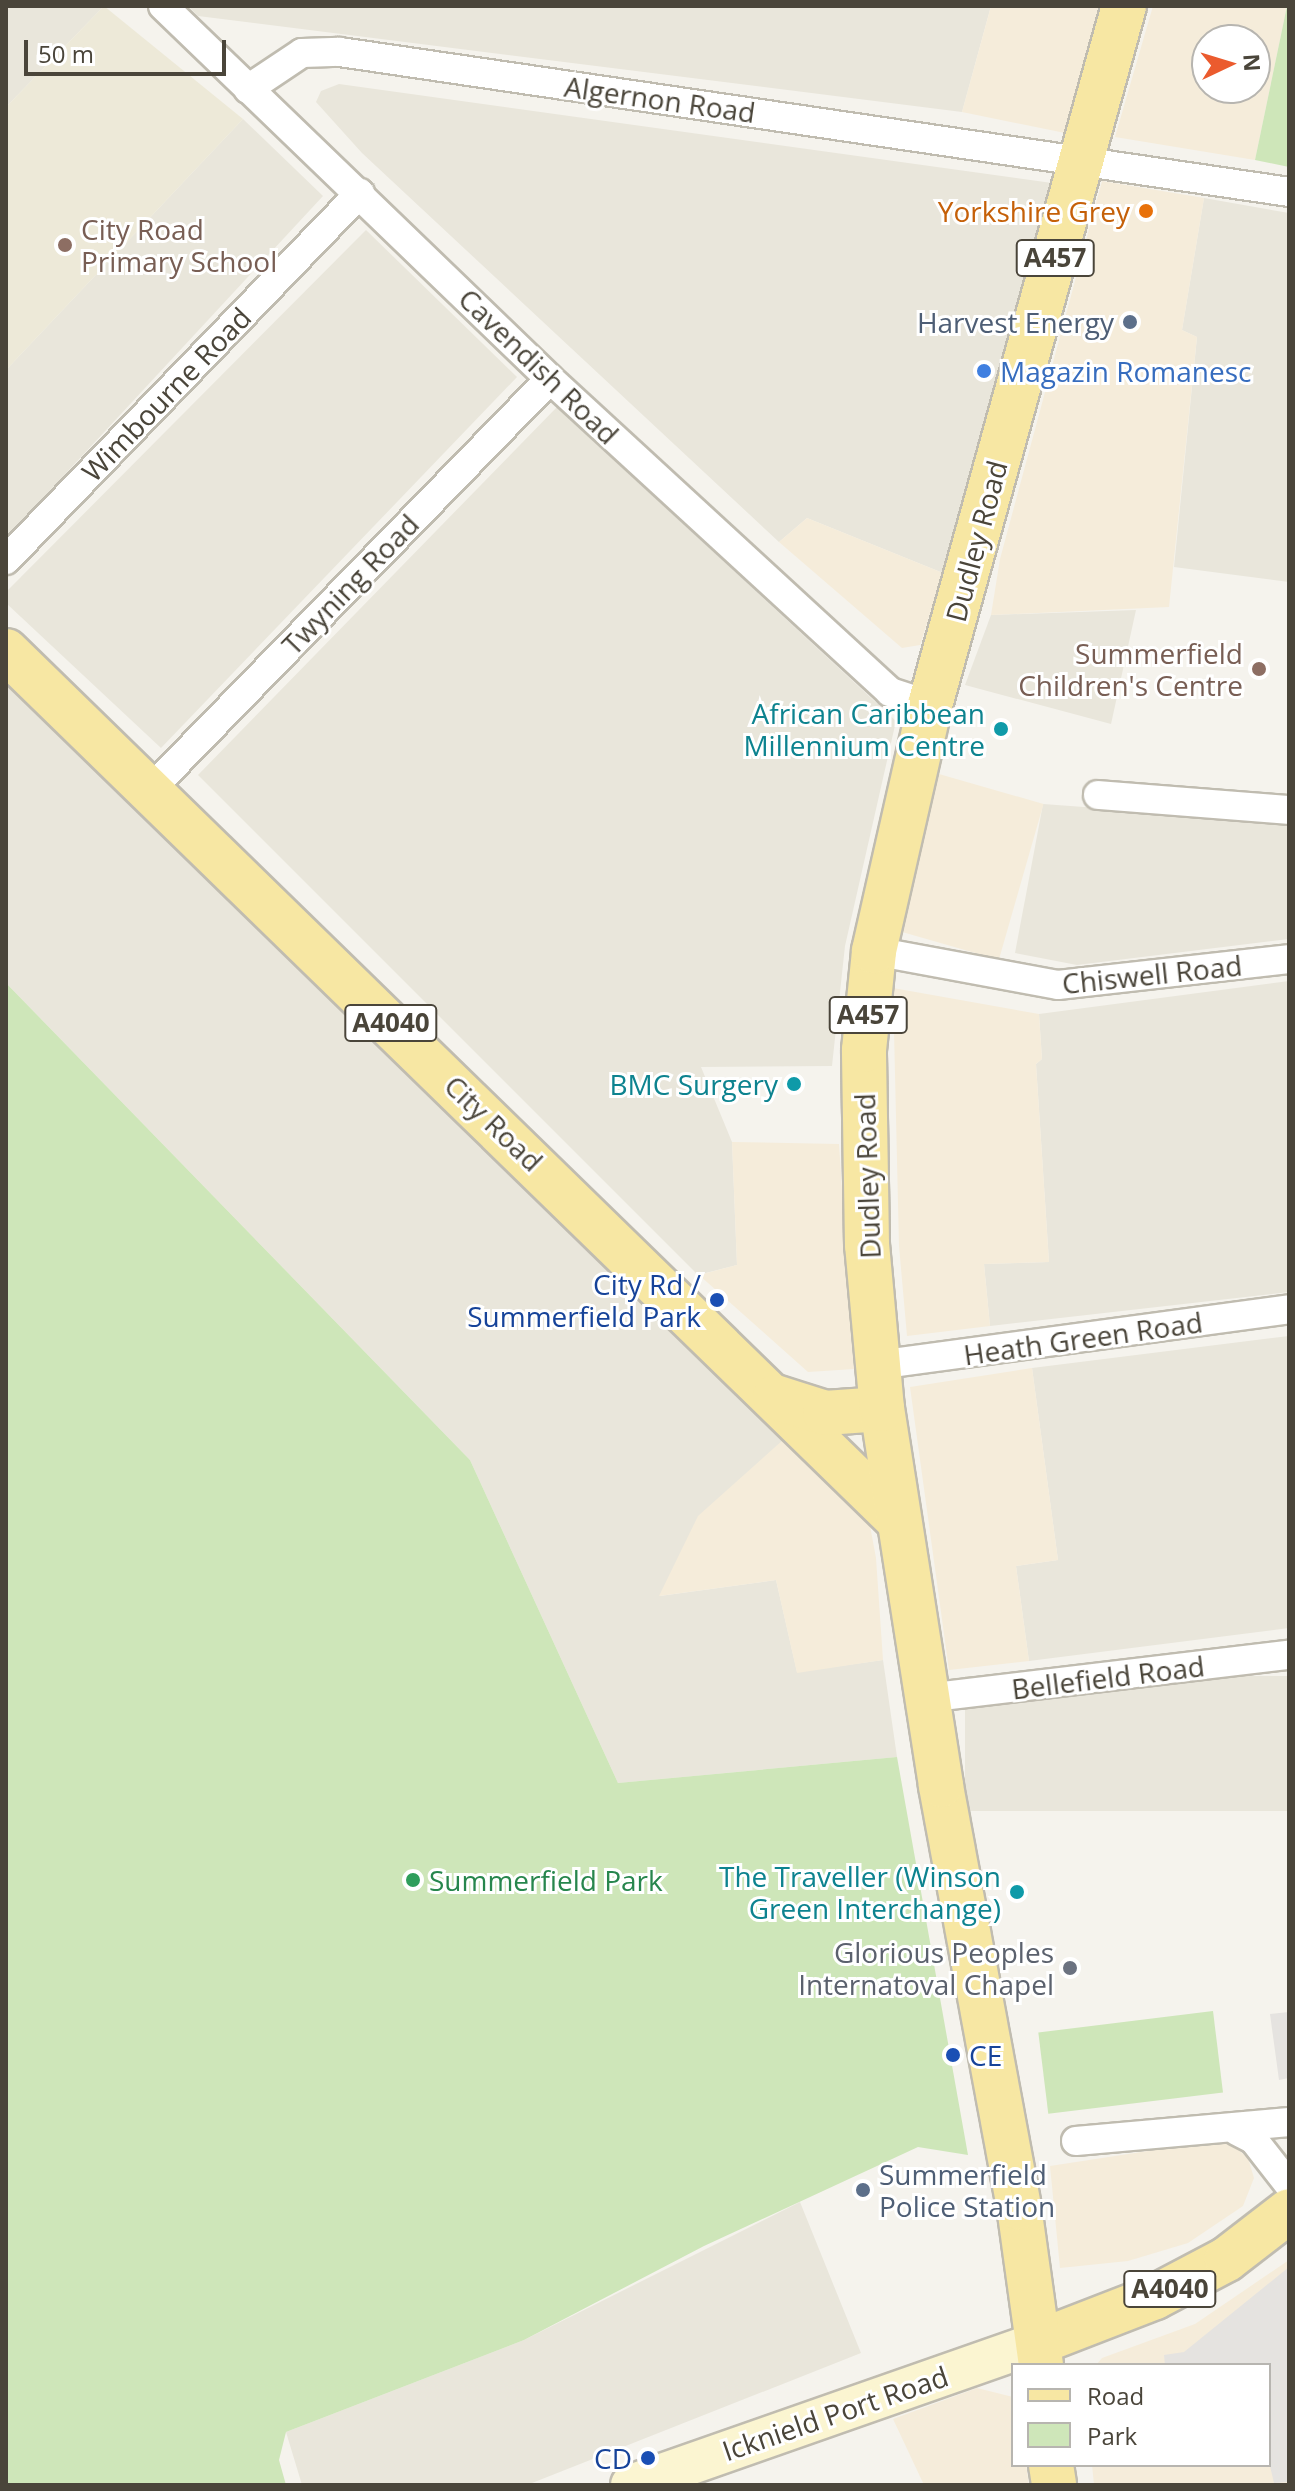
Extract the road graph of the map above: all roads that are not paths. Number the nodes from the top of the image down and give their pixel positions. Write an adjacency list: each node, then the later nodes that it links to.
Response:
1 (163, 6): 3 (street, Cavendish Road)
2 (1124, 6): 4 (main road, Dudley Road / A457)
3 (248, 89): 4 (street, Algernon Road); 6 (street, Cavendish Road)
4 (1083, 161): 5 (street, Algernon Road); 10 (main road, Dudley Road / A457)
5 (1289, 192)
6 (360, 193): 7 (street, Cavendish Road); 8 (street, Wimbourne Road)
7 (550, 379): 10 (street, Cavendish Road); 11 (street, Twyning Road)
8 (6, 560)
9 (6, 651): 11 (main road, City Road / A4040)
10 (930, 705): 14 (main road, Dudley Road / A457)
11 (151, 789): 18 (main road, City Road / A4040)
12 (1098, 795): 13 (street)
13 (1289, 810)
14 (874, 951): 15 (street, Chiswell Road); 17 (main road, Dudley Road / A457)
15 (1289, 959)
16 (1289, 1309): 17 (street, Heath Green Road)
17 (877, 1365): 19 (main road, Dudley Road / A457)
18 (774, 1396): 19 (main road, City Road / A4040); 20 (main road, City Road / A4040)
19 (882, 1409): 20 (main road, Dudley Road / A457)
20 (897, 1519): 22 (main road, Dudley Road / A457)
21 (1289, 1655): 22 (street, Bellefield Road)
22 (926, 1698): 28 (main road, Dudley Road / A457)
23 (1289, 2122): 24 (street)
24 (1237, 2131): 25 (street); 26 (street)
25 (1076, 2141)
26 (1289, 2185)
27 (1289, 2211): 28 (main road, A4040)
28 (1040, 2354): 30 (main road, Icknield Port Road)
29 (1011, 2363): 31 (main road, Icknield Port Road)
30 (1012, 2363)
31 (631, 2485)

